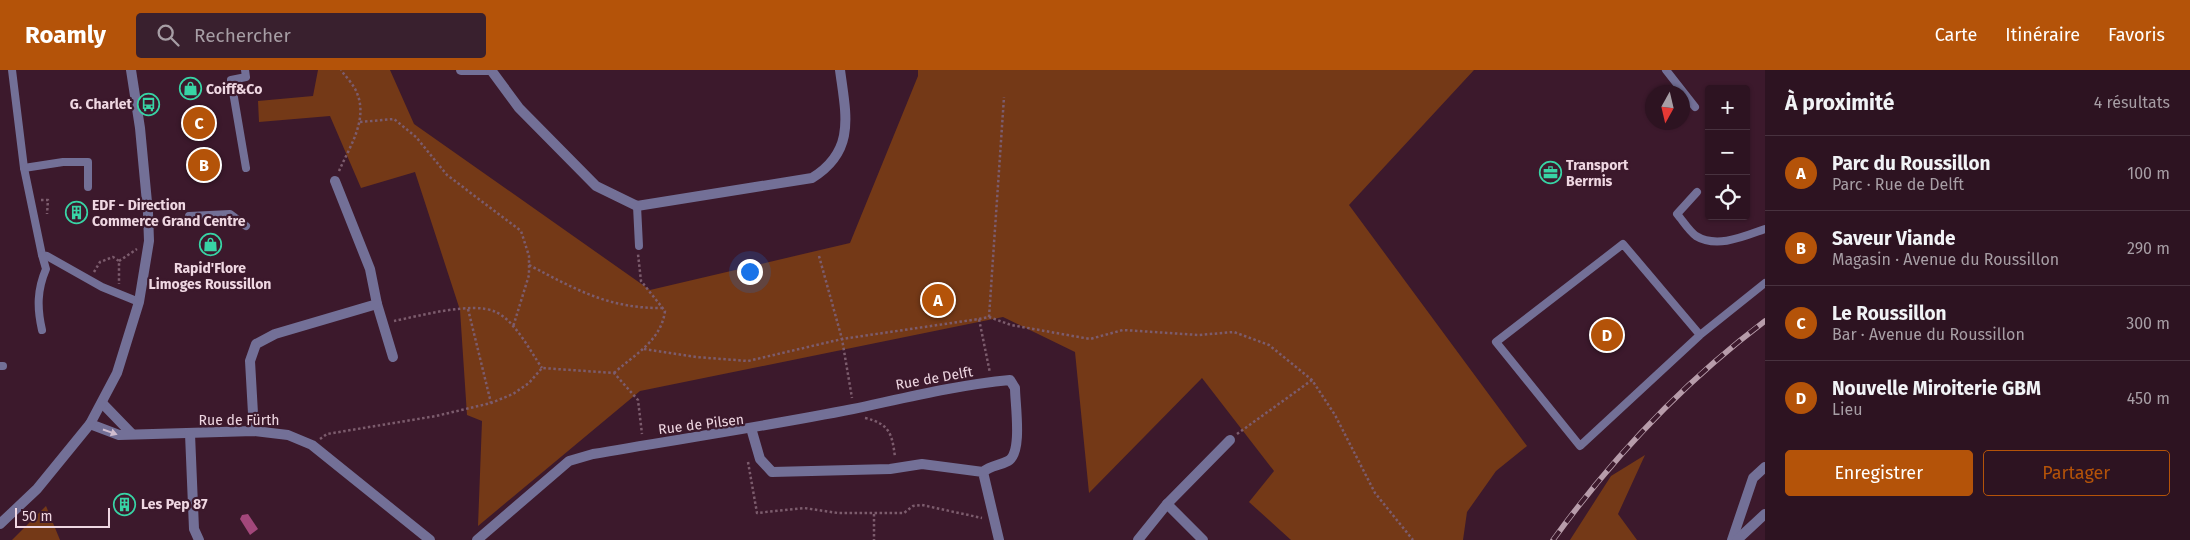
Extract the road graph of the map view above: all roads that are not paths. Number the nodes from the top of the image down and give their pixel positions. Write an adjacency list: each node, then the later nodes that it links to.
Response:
1 (12, 70): 9 (lane)
2 (131, 70): 21 (street)
3 (245, 70): 10 (lane)
4 (463, 70): 5 (street)
5 (491, 70): 14 (street)
6 (840, 70): 14 (street)
7 (1666, 70): 8 (lane)
8 (1695, 107)
9 (24, 168): 12 (lane); 19 (lane)
10 (246, 168)
11 (334, 181): 22 (street)
12 (88, 187)
13 (1697, 192): 17 (lane)
14 (637, 206): 18 (lane)
15 (190, 216): 16 (lane)
16 (246, 226)
17 (1765, 229)
18 (639, 246)
19 (42, 255): 21 (lane); 23 (lane)
20 (1765, 283): 24 (lane)
21 (139, 302): 26 (street)
22 (377, 304): 25 (street); 29 (street)
23 (42, 330)
24 (1700, 335): 24 (lane)
25 (393, 357)
26 (102, 403): 27 (street); 30 (street)
27 (90, 424): 30 (street, Rue de Fürth, one-way to 30); 37 (street)
28 (751, 428): 34 (street, Rue de Pilsen); 34 (street, Rue de Delft); 40 (street, Rue de Pilsen)
29 (254, 431): 31 (street, Rue de Fürth); 39 (street, Rue de Fürth)
30 (132, 434): 31 (street, Rue de Fürth)
31 (190, 434): 38 (street)
32 (1230, 440): 35 (street)
33 (1765, 467): 44 (street)
34 (983, 472): 41 (street)
35 (1167, 504): 42 (street); 43 (street)
36 (1765, 514): 45 (street)
37 (0, 524)
38 (198, 540)
39 (430, 540)
40 (477, 540)
41 (999, 540)
42 (1138, 540)
43 (1203, 540)
44 (1732, 540)
45 (1737, 540)

